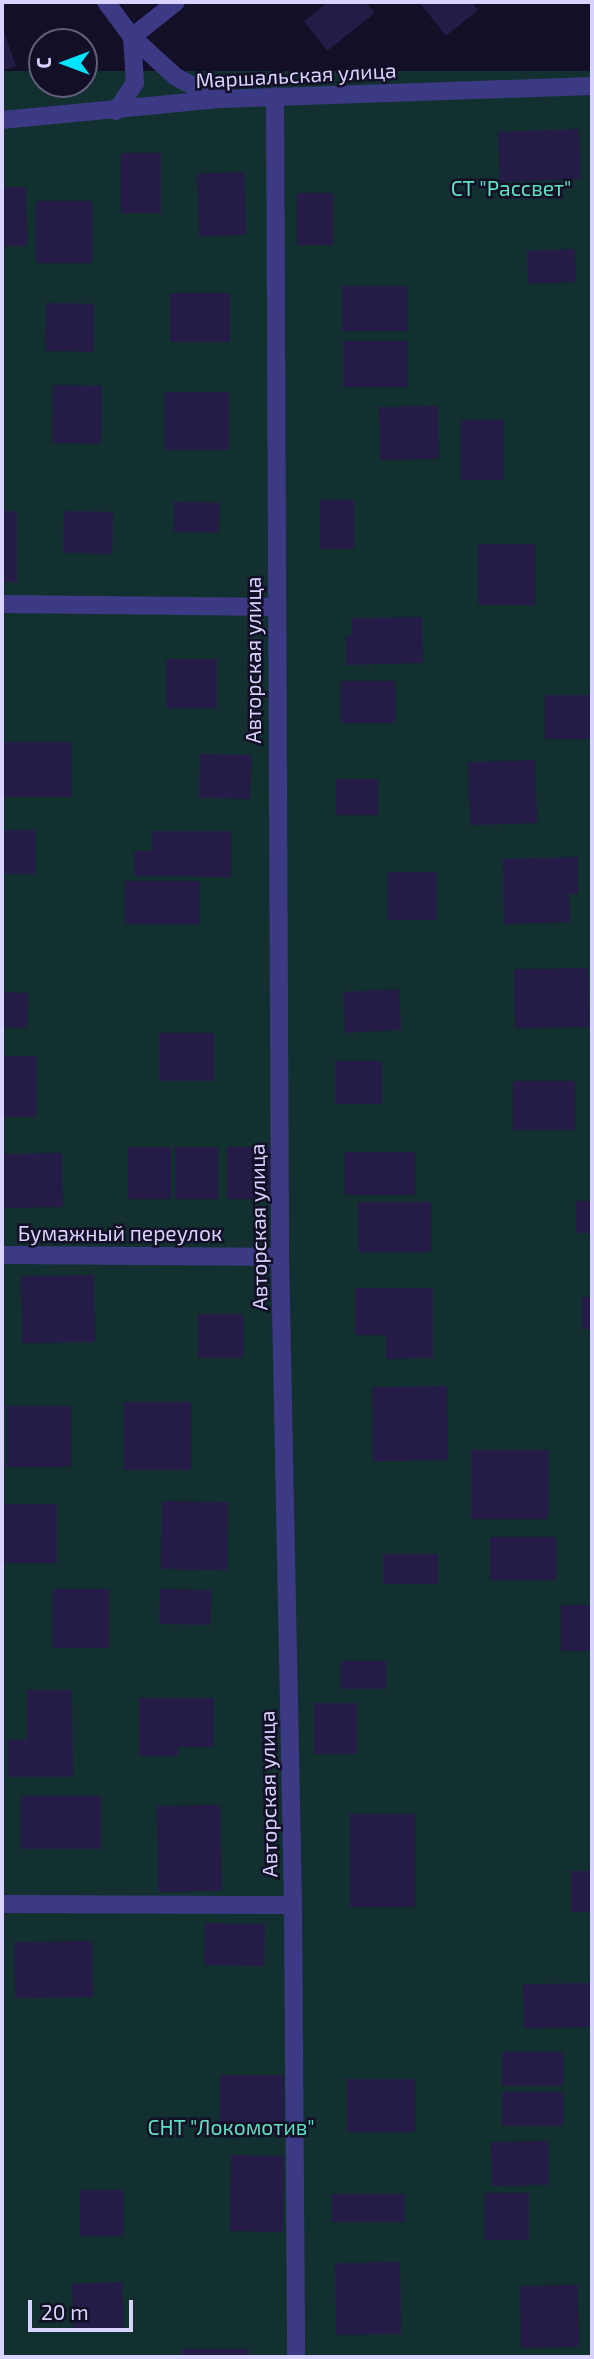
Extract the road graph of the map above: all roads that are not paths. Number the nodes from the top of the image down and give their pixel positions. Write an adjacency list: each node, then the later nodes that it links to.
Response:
1 (106, 2): 3 (street)
2 (176, 2): 3 (street)
3 (132, 37): 6 (street); 7 (street)
4 (592, 86): 5 (street, Маршальская улица)
5 (275, 96): 6 (street, Маршальская улица); 10 (street, Авторская улица)
6 (219, 99): 7 (street, Маршальская улица)
7 (116, 111): 8 (street, Маршальская улица)
8 (2, 120)
9 (2, 604): 10 (street)
10 (275, 607): 12 (street, Авторская улица)
11 (2, 1255): 12 (street, Бумажный переулок)
12 (280, 1257): 14 (street, Авторская улица)
13 (2, 1905): 14 (street)
14 (293, 1905): 15 (street, Авторская улица)
15 (296, 2357)

